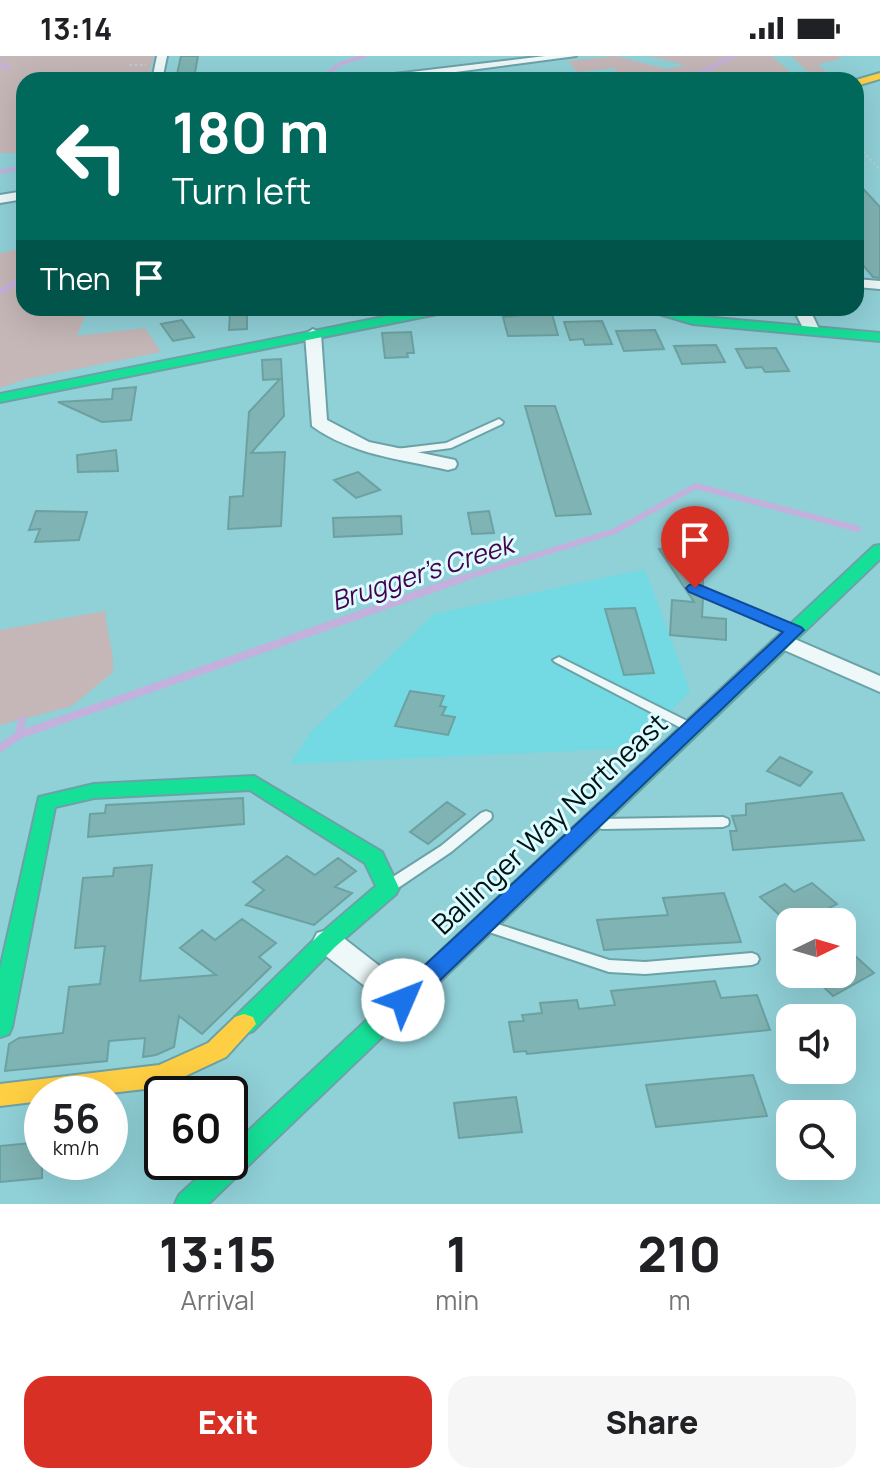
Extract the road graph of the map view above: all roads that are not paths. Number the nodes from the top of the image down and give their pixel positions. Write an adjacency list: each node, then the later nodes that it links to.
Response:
1 (571, 56): 2 (street)
2 (436, 72)
3 (401, 316): 7 (street)
4 (677, 316): 6 (street)
5 (805, 316): 6 (street)
6 (812, 331): 8 (street)
7 (313, 334): 9 (street); 11 (street)
8 (880, 337)
9 (0, 398)
10 (499, 422): 11 (lane)
11 (396, 452): 12 (street)
12 (448, 464)
13 (880, 550): 15 (street, Ballinger Way Northeast)
14 (695, 588): 15 (lane)
15 (789, 636): 17 (street); 18 (street, Ballinger Way Northeast)
16 (559, 660): 18 (lane)
17 (880, 685)
18 (691, 728): 21 (street, Ballinger Way Northeast)
19 (486, 816): 22 (lane)
20 (723, 822): 21 (lane)
21 (589, 824): 23 (street, Ballinger Way Northeast)
22 (388, 888): 24 (street); 27 (street)
23 (483, 925): 25 (lane); 26 (street, Ballinger Way Northeast)
24 (327, 941): 26 (street); 28 (street)
25 (752, 959)
26 (403, 1000): 29 (street, Ballinger Way Northeast)
27 (0, 1027)
28 (0, 1095)
29 (189, 1204)

